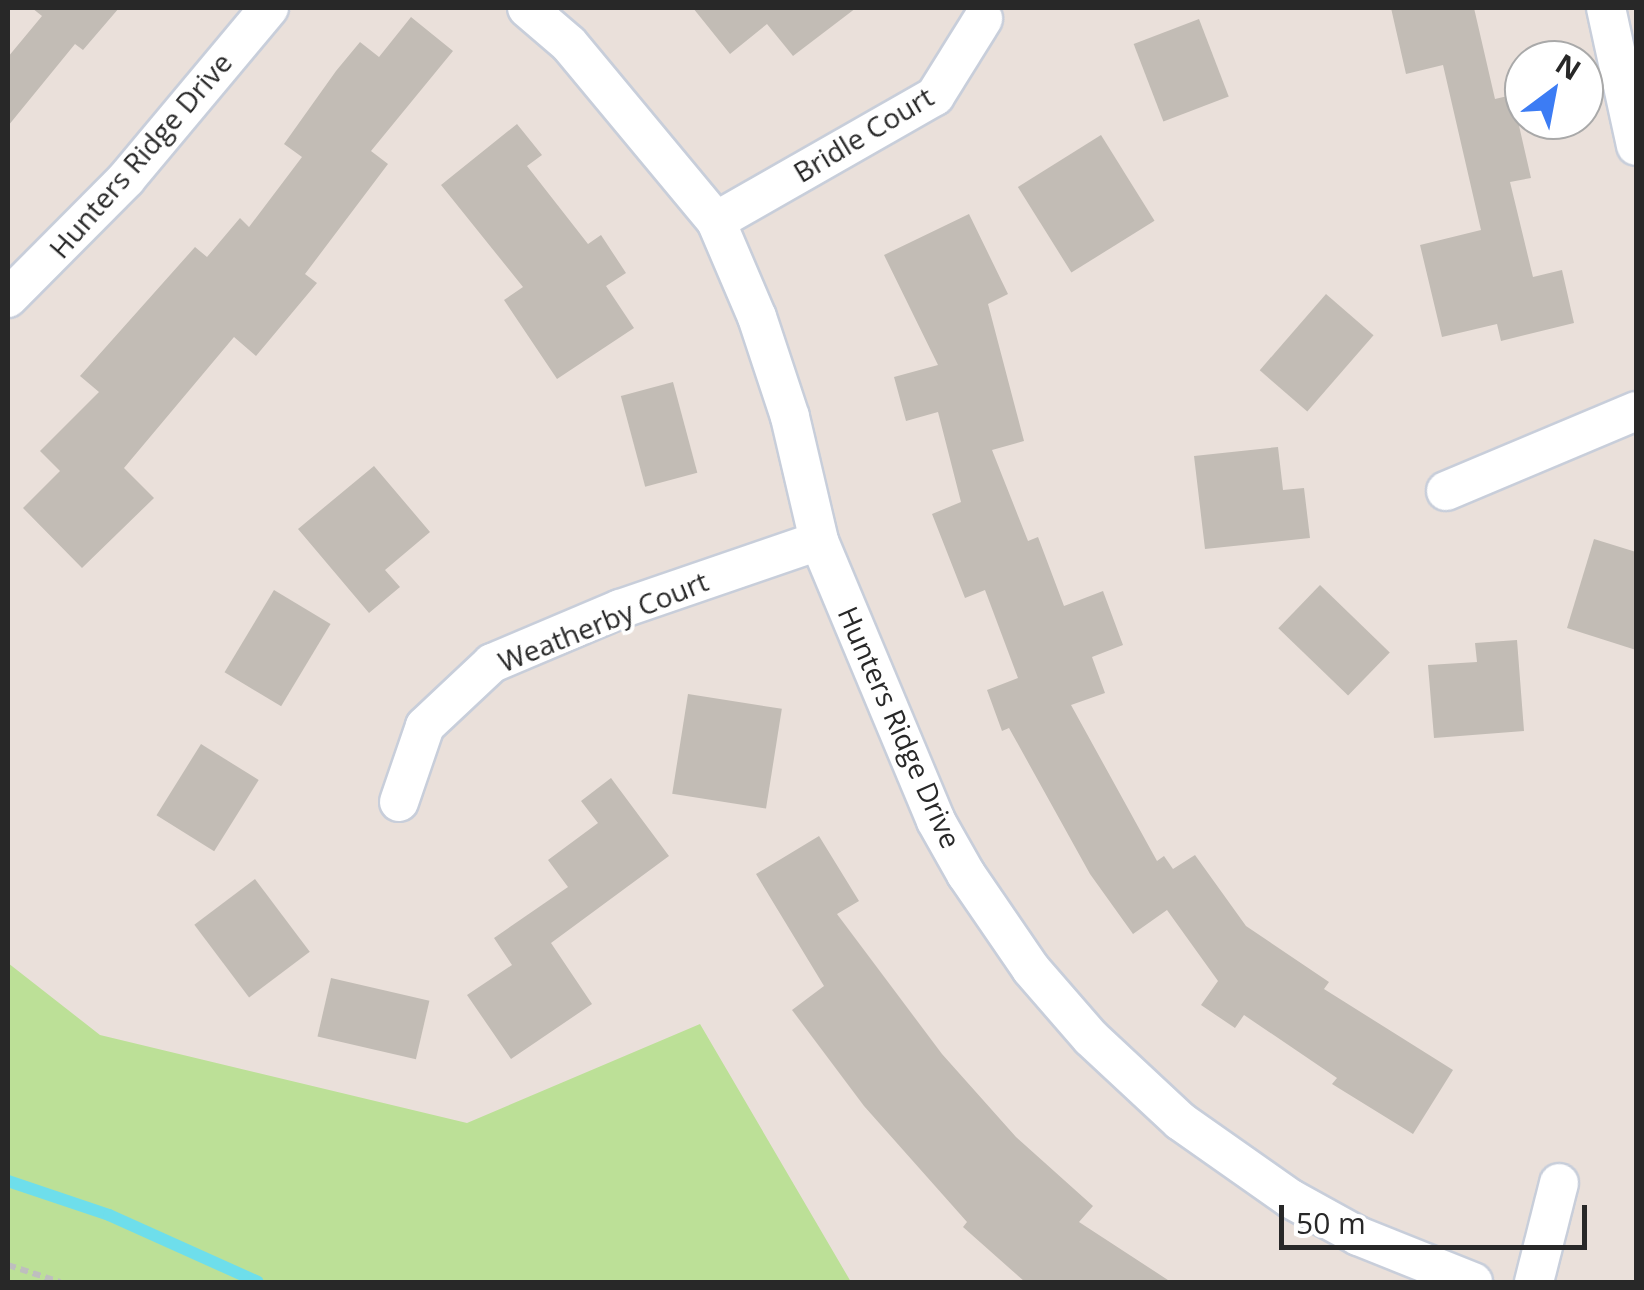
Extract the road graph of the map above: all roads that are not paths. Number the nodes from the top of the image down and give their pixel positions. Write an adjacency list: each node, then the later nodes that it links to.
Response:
1 (269, 8): 7 (street, Hunters Ridge Drive)
2 (527, 8): 6 (street, Hunters Ridge Drive)
3 (1606, 8): 5 (street)
4 (983, 19): 6 (street, Bridle Court)
5 (1636, 146)
6 (716, 220): 10 (street, Hunters Ridge Drive)
7 (8, 298)
8 (1636, 411): 9 (street)
9 (1446, 491)
10 (818, 540): 11 (street, Weatherby Court); 13 (street, Hunters Ridge Drive)
11 (398, 802)
12 (1559, 1183): 14 (street)
13 (1474, 1282)
14 (1534, 1282)

